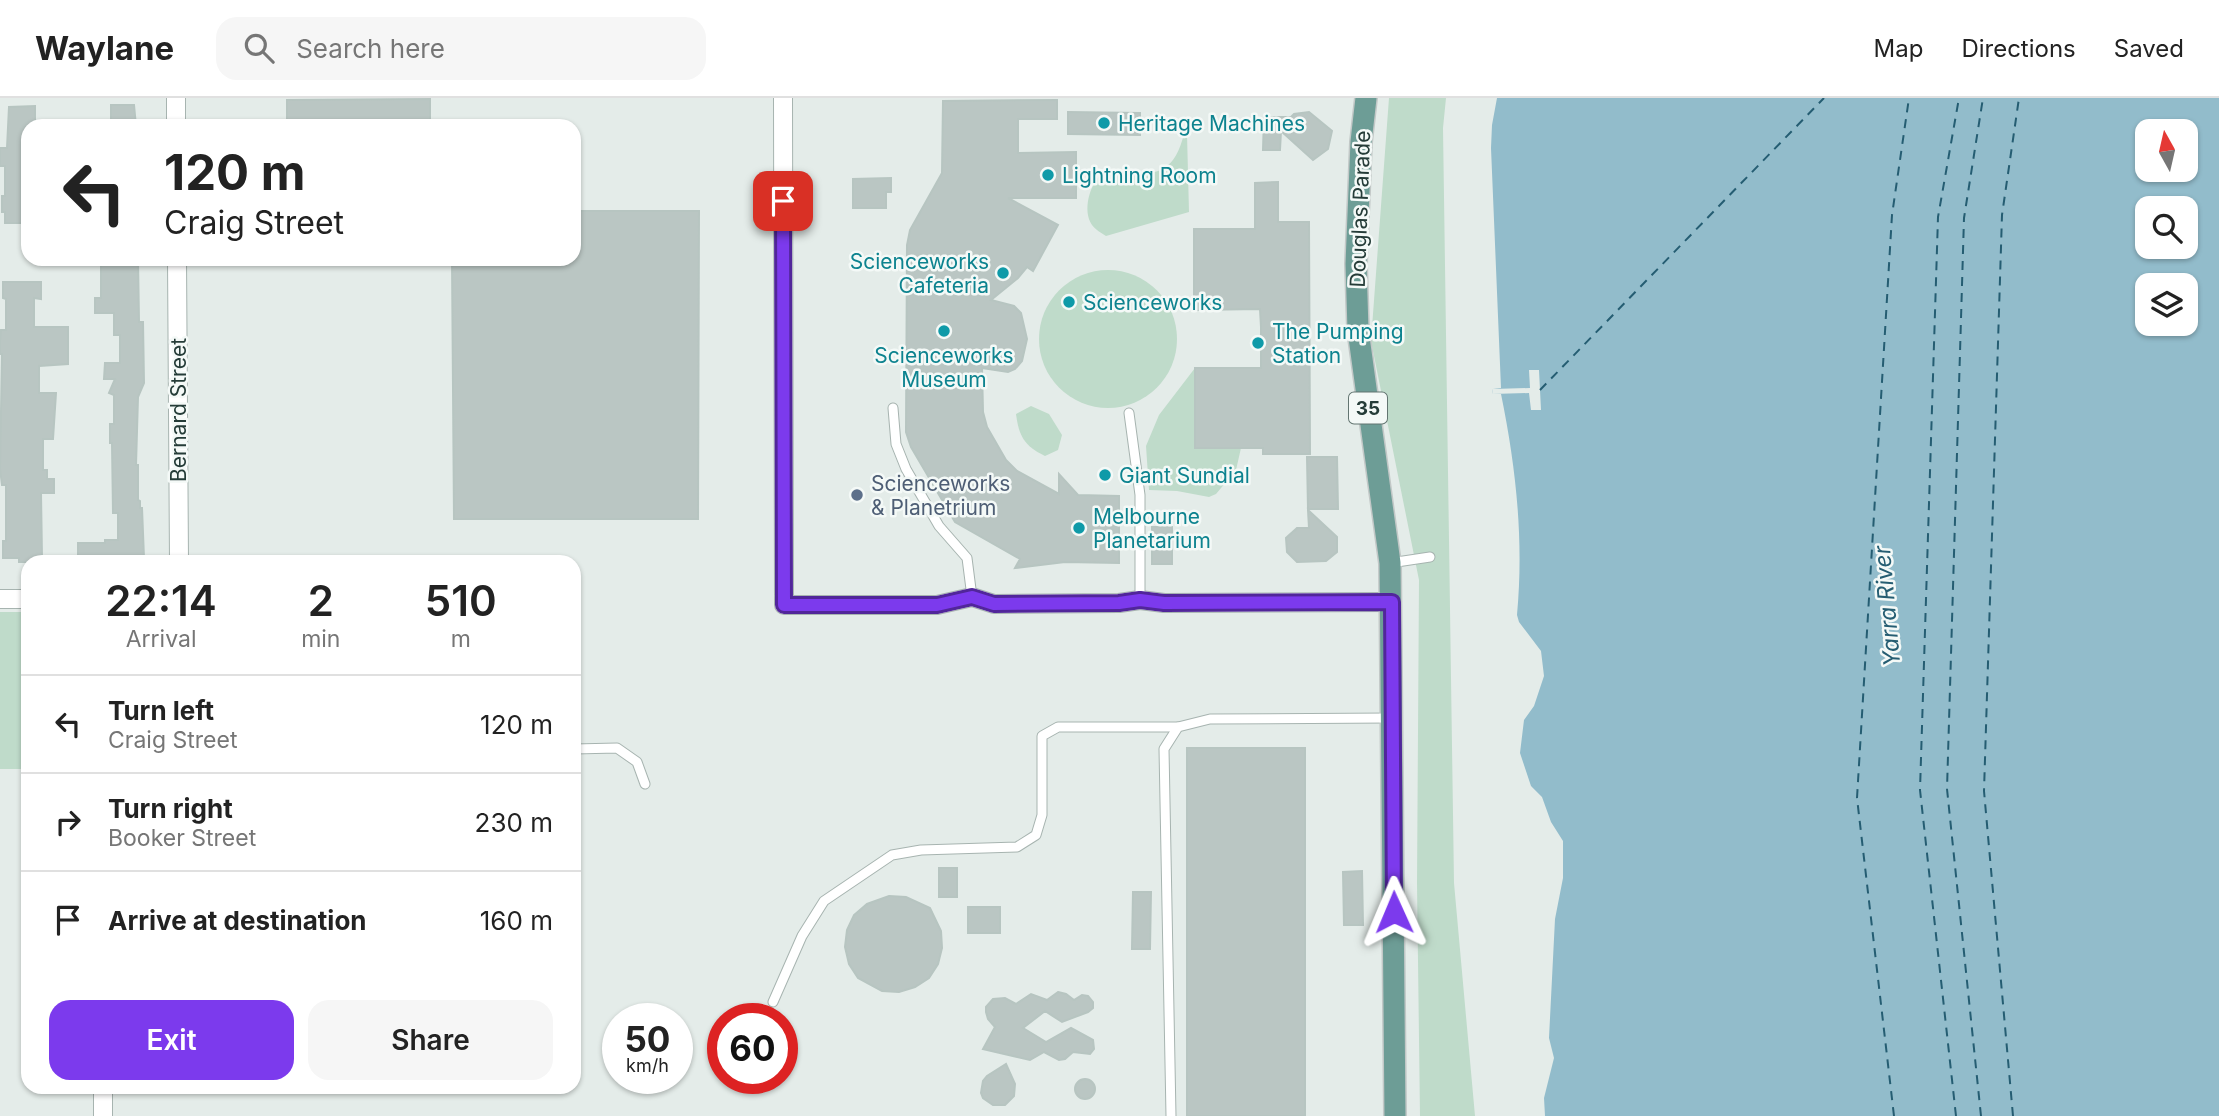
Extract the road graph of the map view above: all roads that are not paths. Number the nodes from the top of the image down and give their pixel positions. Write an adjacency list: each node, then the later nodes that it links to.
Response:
1 (176, 98): 4 (street)
2 (783, 98): 11 (street)
3 (1366, 98): 10 (main road, Douglas Parade / 35)
4 (176, 119)
5 (177, 266): 8 (street, Bernard Street)
6 (893, 408): 11 (lane)
7 (1129, 413): 14 (lane)
8 (179, 555)
9 (1430, 557): 10 (lane)
10 (1390, 563): 15 (main road, Douglas Parade / 35)
11 (972, 597): 14 (street)
12 (0, 599): 13 (street)
13 (21, 599)
14 (1140, 600): 15 (street)
15 (1392, 602): 16 (main road, Douglas Parade / 35)
16 (1392, 718): 17 (lane); 24 (main road, Douglas Parade / 35)
17 (1178, 727): 20 (lane); 23 (lane)
18 (581, 749): 19 (lane)
19 (645, 784)
20 (773, 1002)
21 (103, 1094): 22 (street)
22 (103, 1116)
23 (1171, 1116)
24 (1395, 1116)

